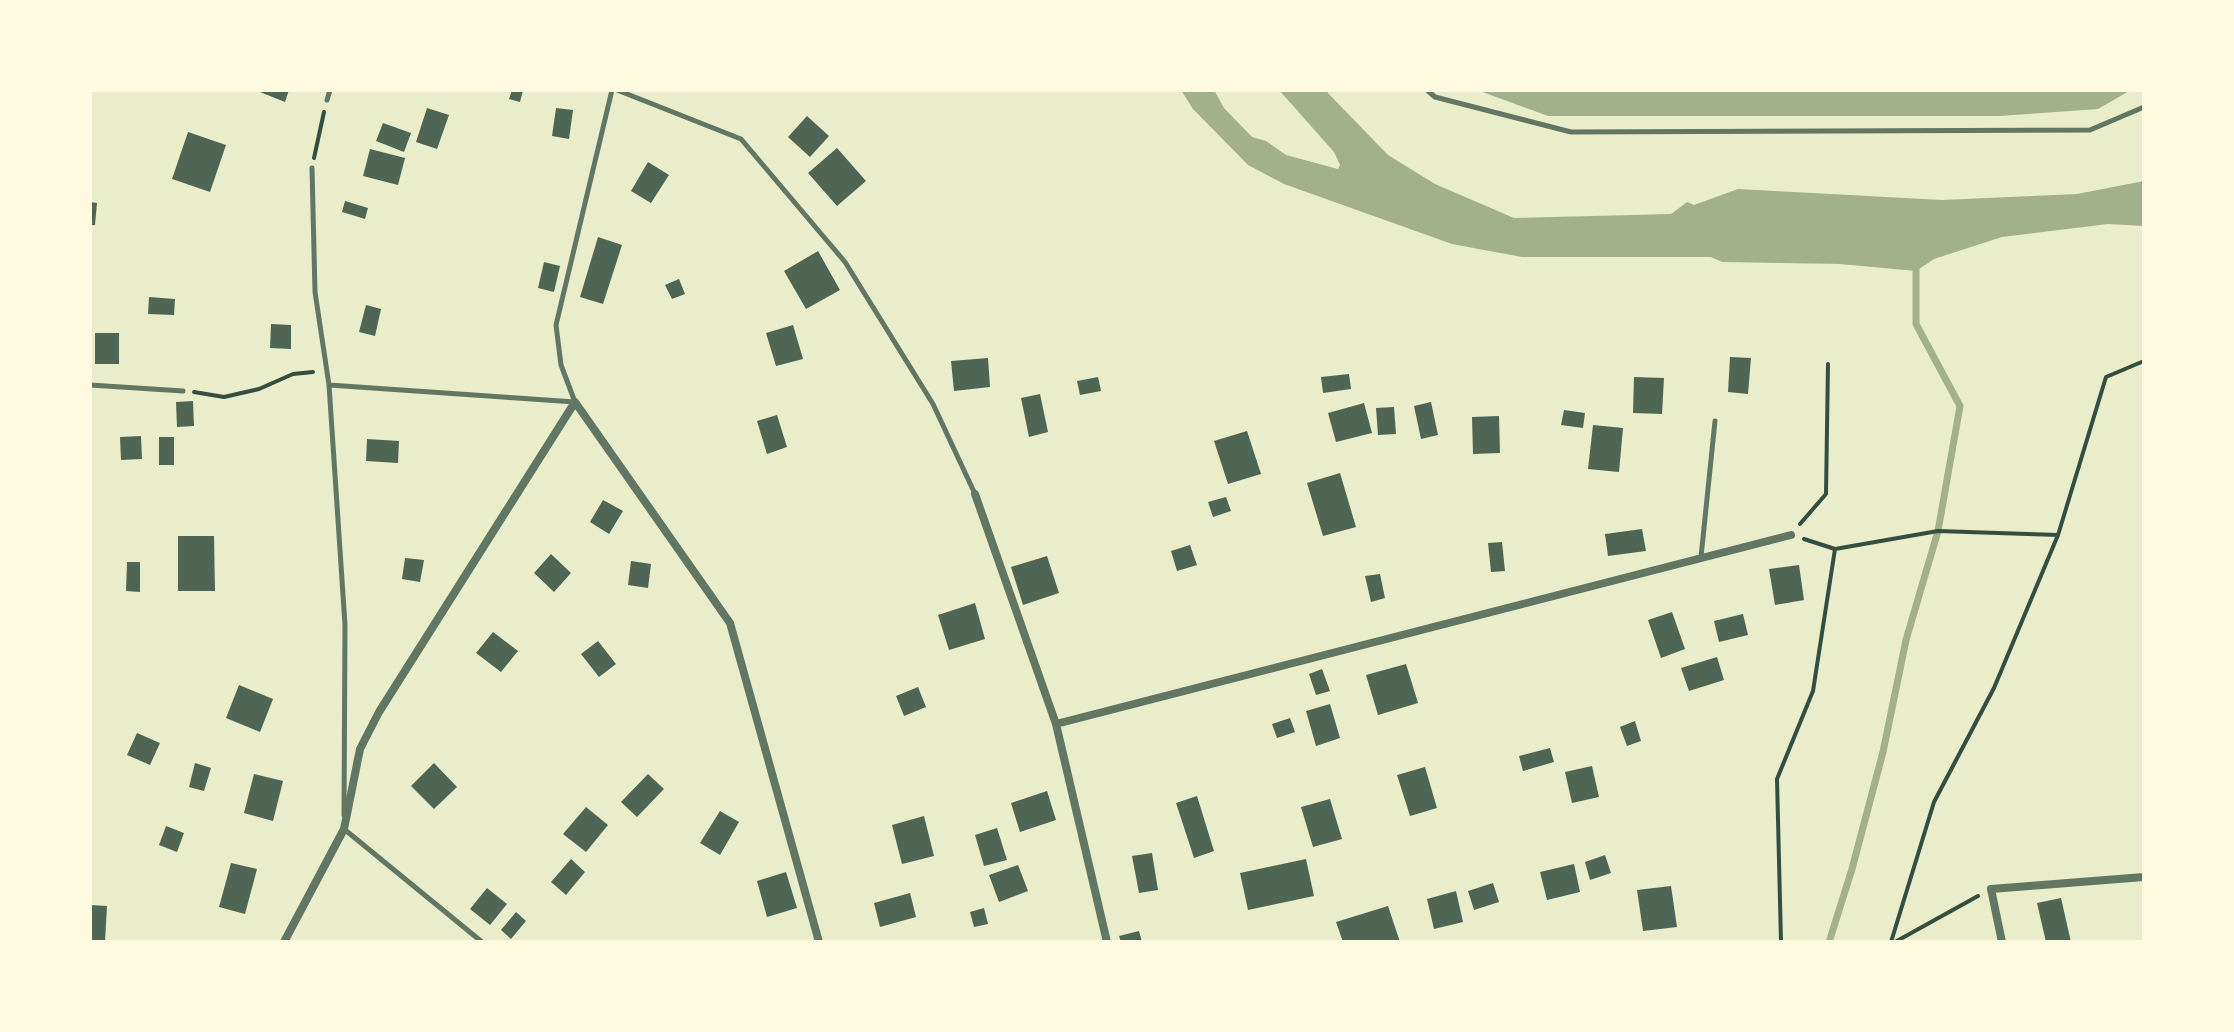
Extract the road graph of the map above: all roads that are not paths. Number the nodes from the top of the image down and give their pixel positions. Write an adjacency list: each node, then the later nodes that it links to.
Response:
1 (330, 90): 4 (lane)
2 (614, 90): 10 (lane); 12 (lane)
3 (1427, 90): 5 (lane)
4 (327, 100)
5 (2144, 107)
6 (312, 168): 8 (lane)
7 (90, 385): 9 (lane)
8 (329, 385): 10 (lane); 16 (lane)
9 (183, 391)
10 (575, 402): 16 (street); 20 (street)
11 (1715, 421): 14 (lane)
12 (975, 494): 15 (street)
13 (1791, 535): 14 (street)
14 (1701, 558): 15 (street)
15 (1056, 724): 21 (street)
16 (344, 829): 18 (street); 19 (lane)
17 (2144, 877): 22 (street)
18 (284, 942)
19 (482, 942)
20 (819, 942)
21 (1107, 942)
22 (2002, 942)

